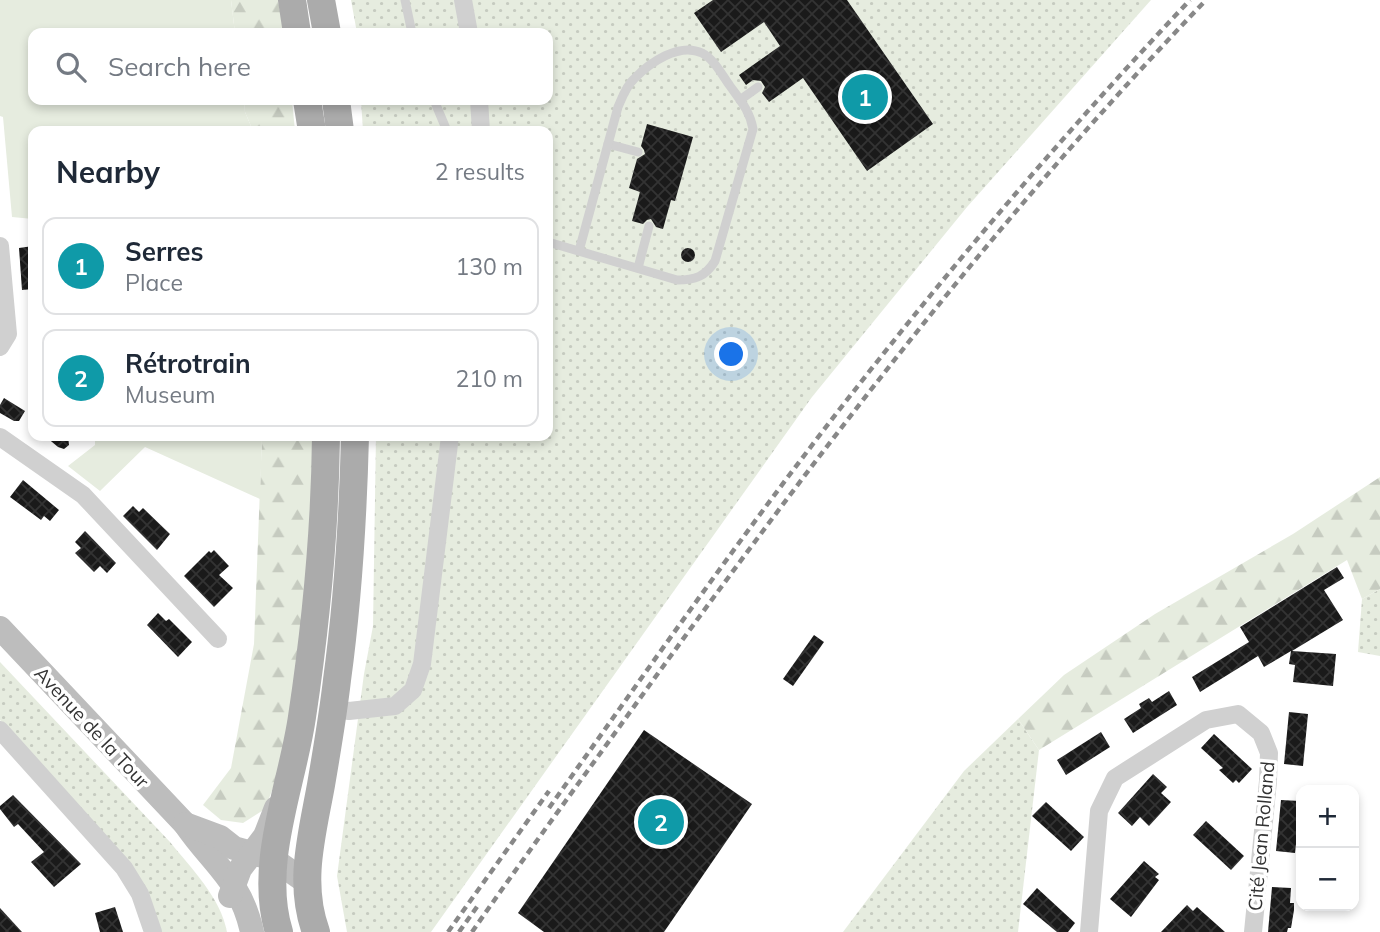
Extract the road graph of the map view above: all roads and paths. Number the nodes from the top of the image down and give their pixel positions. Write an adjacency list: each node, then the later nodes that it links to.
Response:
1 (292, 0): 5 (main road)
2 (321, 0): 6 (main road)
3 (405, 0): 7 (lane)
4 (463, 0): 8 (street)
5 (296, 28)
6 (326, 28)
7 (411, 28)
8 (468, 28)
9 (758, 87): 10 (lane)
10 (740, 100): 19 (lane); 25 (lane)
11 (308, 105): 15 (main road)
12 (337, 105): 16 (main road)
13 (436, 105): 17 (lane)
14 (479, 105): 18 (street)
15 (311, 126)
16 (339, 126)
17 (445, 126)
18 (481, 126)
19 (608, 144): 20 (lane); 24 (lane)
20 (638, 152)
21 (649, 226): 25 (lane)
22 (553, 243): 24 (lane)
23 (0, 246): 26 (street)
24 (579, 251): 25 (lane)
25 (638, 268)
26 (0, 347)
27 (0, 437): 32 (street)
28 (326, 441): 35 (main road)
29 (355, 441): 33 (main road)
30 (449, 441): 33 (street)
31 (0, 628): 37 (street, Avenue de la Tour)
32 (218, 639)
33 (333, 709): 40 (main road)
34 (0, 730): 42 (street)
35 (292, 774): 36 (street); 39 (main road)
36 (274, 812): 38 (street); 39 (street)
37 (185, 824): 38 (street, Avenue de la Tour); 41 (street, Avenue de la Tour)
38 (220, 837): 39 (street, Avenue de la Tour)
39 (263, 856): 40 (street, Avenue de la Tour); 41 (street); 45 (main road)
40 (306, 882): 46 (main road)
41 (230, 893): 43 (street); 44 (street)
42 (153, 932)
43 (237, 932)
44 (253, 932)
45 (279, 932)
46 (316, 932)
47 (1089, 932): 48 (street, Cité Jean Rolland)
48 (1253, 932)

